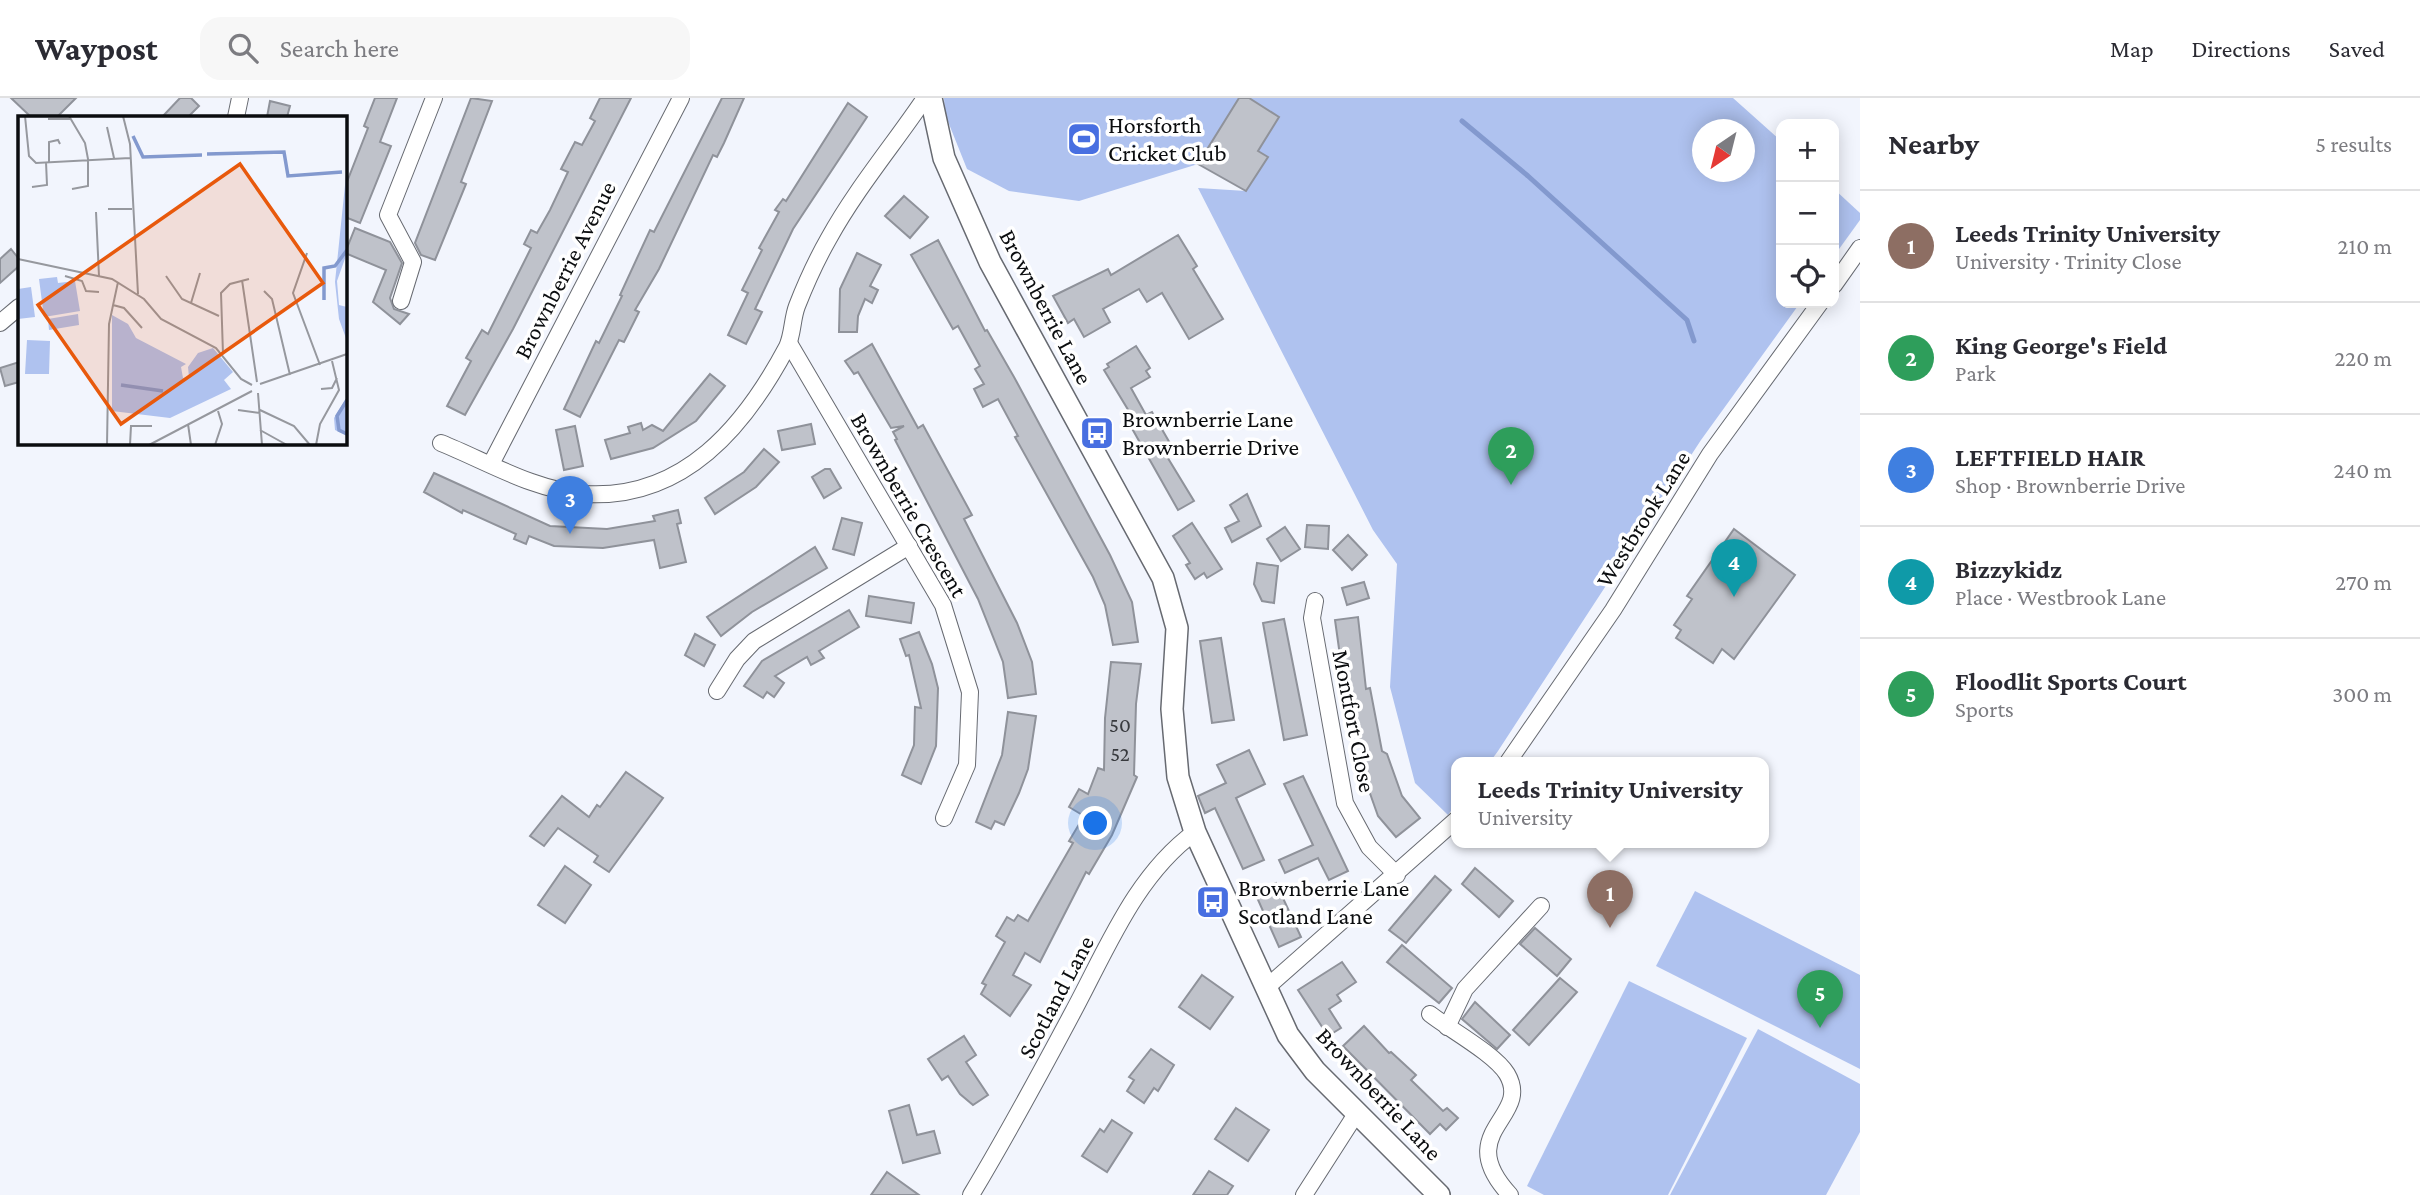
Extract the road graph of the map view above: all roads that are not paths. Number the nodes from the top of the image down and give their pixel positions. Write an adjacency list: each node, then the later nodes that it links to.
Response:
1 (240, 98): 5 (street)
2 (434, 98): 8 (street)
3 (681, 98): 14 (street, Brownberrie Avenue)
4 (928, 98): 12 (street); 21 (street, Brownberrie Lane)
5 (236, 116)
6 (1860, 248): 7 (street)
7 (1839, 278)
8 (401, 301)
9 (18, 308): 11 (street)
10 (1817, 308): 18 (street, Westbrook Lane)
11 (0, 323)
12 (789, 343): 14 (street); 15 (street, Brownberrie Crescent)
13 (441, 443): 14 (street)
14 (491, 464)
15 (909, 546): 17 (street); 19 (street, Brownberrie Crescent)
16 (1315, 601): 22 (street, Montfort Close)
17 (717, 691)
18 (1511, 757)
19 (944, 818)
20 (1451, 825): 22 (street)
21 (1195, 832): 24 (street, Brownberrie Lane); 28 (street, Scotland Lane)
22 (1397, 875): 24 (street)
23 (1541, 906): 26 (street)
24 (1266, 988): 27 (street, Brownberrie Lane)
25 (1430, 1014): 26 (street)
26 (1447, 1027): 31 (street)
27 (1356, 1114): 29 (street); 30 (street, Brownberrie Lane)
28 (971, 1195)
29 (1304, 1195)
30 (1439, 1195)
31 (1510, 1195)

